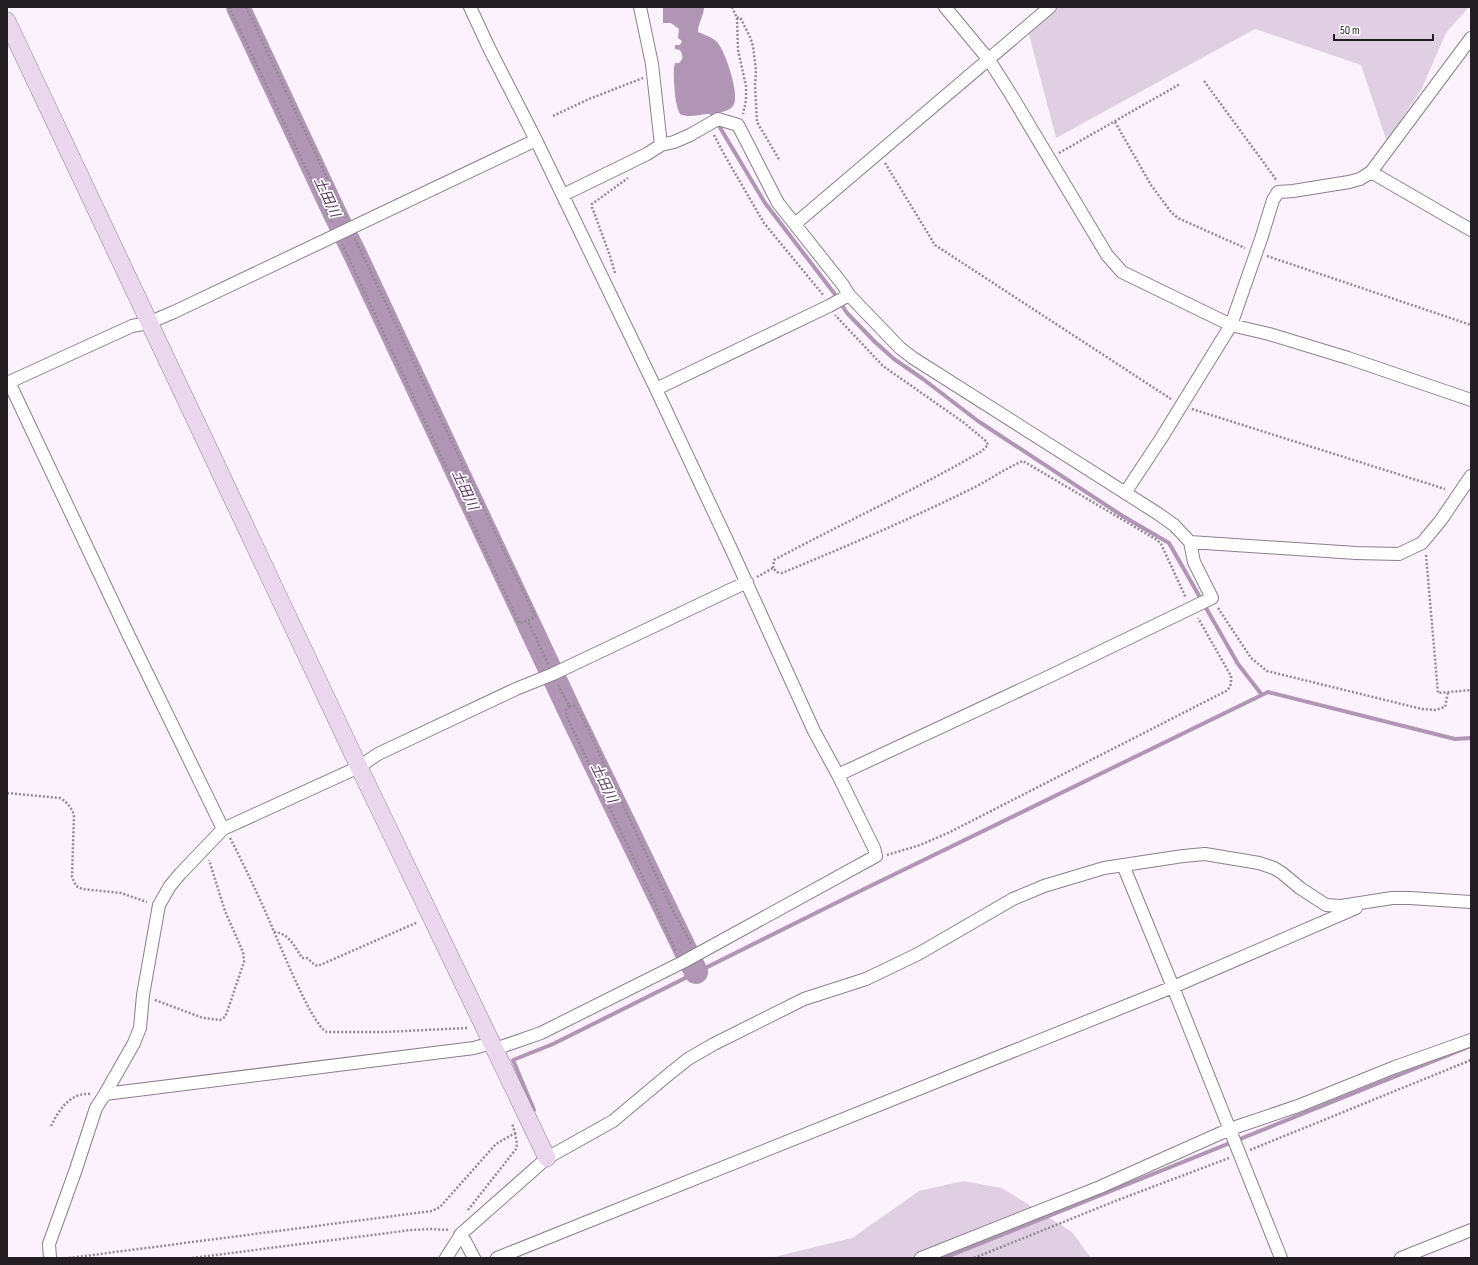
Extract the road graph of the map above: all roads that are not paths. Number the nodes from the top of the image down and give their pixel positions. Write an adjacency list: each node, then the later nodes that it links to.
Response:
1 (470, 7): 8 (street)
2 (640, 7): 9 (street)
3 (945, 7): 7 (street)
4 (1050, 7): 7 (street)
5 (7, 21): 15 (street)
6 (1471, 38): 10 (street)
7 (989, 60): 12 (street); 16 (street)
8 (536, 140): 11 (street); 15 (street)
9 (661, 145): 11 (street); 12 (street)
10 (1371, 172): 13 (street); 16 (street)
11 (563, 195): 18 (street)
12 (795, 224): 14 (street)
13 (1471, 230)
14 (849, 295): 18 (street); 21 (street)
15 (148, 323): 17 (street); 24 (street)
16 (1231, 325): 19 (street); 21 (street)
17 (8, 383): 26 (street)
18 (656, 389): 23 (street)
19 (1471, 400)
20 (1471, 476): 22 (street)
21 (1125, 493): 22 (street)
22 (1190, 542): 25 (street)
23 (747, 582): 24 (street); 25 (street)
24 (359, 767): 26 (street); 32 (street)
25 (838, 775): 32 (street)
26 (224, 829): 33 (street)
27 (1123, 865): 28 (street); 30 (street); 35 (street)
28 (1370, 902): 29 (street); 30 (street)
29 (1471, 902)
30 (1173, 987): 34 (street); 41 (street)
31 (1471, 1040): 34 (street)
32 (493, 1046): 33 (street); 35 (street)
33 (104, 1096): 38 (street)
34 (1230, 1129): 42 (street); 43 (street)
35 (547, 1158): 37 (street)
36 (1471, 1230): 44 (street)
37 (461, 1234): 39 (street); 40 (street)
38 (50, 1258)
39 (446, 1258)
40 (474, 1258)
41 (497, 1258)
42 (921, 1258)
43 (1281, 1258)
44 (1401, 1258)

